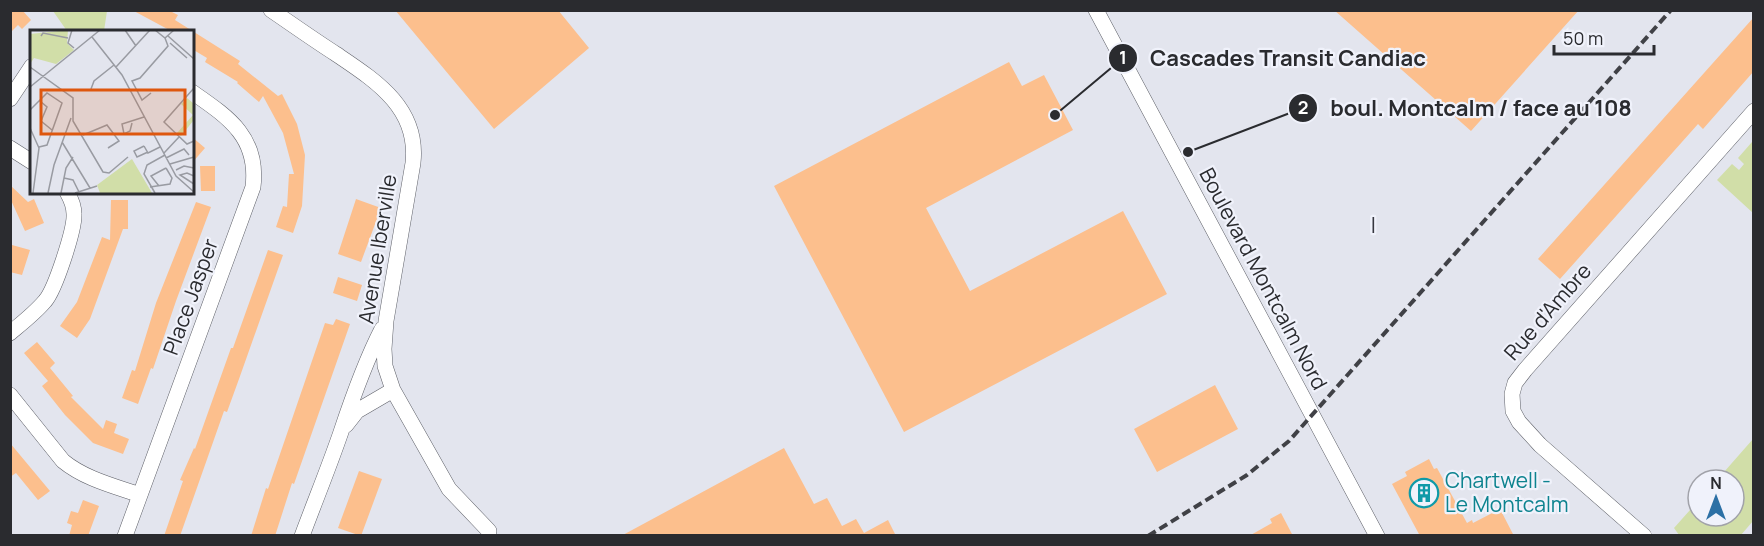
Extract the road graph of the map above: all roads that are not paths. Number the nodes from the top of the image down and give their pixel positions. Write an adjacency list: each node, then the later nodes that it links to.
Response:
1 (271, 10): 10 (street, Avenue Iberville)
2 (1096, 10): 19 (street, Boulevard Montcalm Nord)
3 (30, 69): 5 (street)
4 (194, 93): 15 (street, Place Jasper)
5 (10, 99)
6 (1754, 111): 20 (street, Rue d'Ambre)
7 (10, 148): 8 (street)
8 (30, 161)
9 (68, 194): 11 (street)
10 (386, 321): 12 (street, Avenue Iberville); 14 (street)
11 (10, 333)
12 (393, 390): 14 (street); 16 (street, Avenue Iberville)
13 (10, 395): 15 (street)
14 (341, 432): 18 (street)
15 (140, 495): 17 (street, Place Jasper)
16 (489, 531)
17 (125, 536)
18 (302, 536)
19 (1377, 536)
20 (1644, 536)

